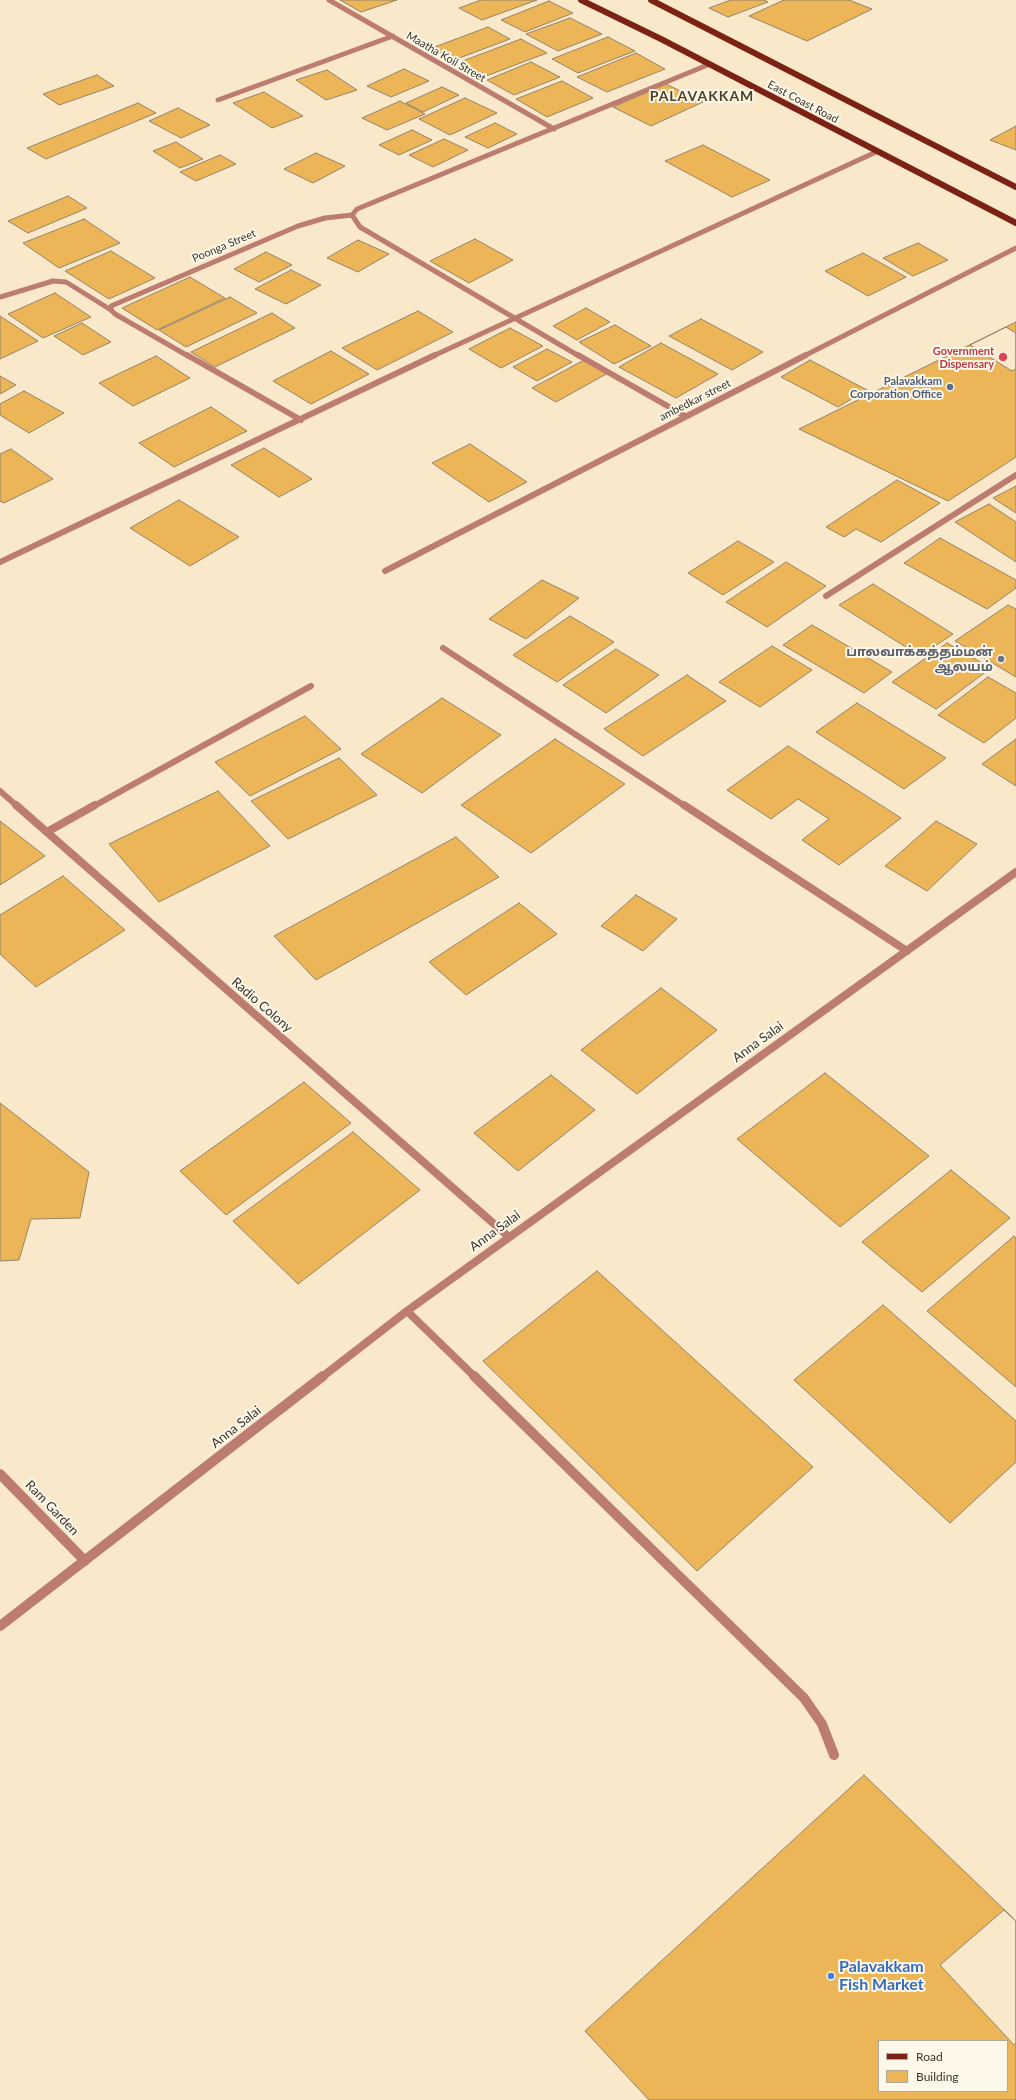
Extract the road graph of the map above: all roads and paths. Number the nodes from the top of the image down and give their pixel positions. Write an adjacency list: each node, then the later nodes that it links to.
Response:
1 (329, 0): 4 (street, Maatha Koil Street)
2 (581, 0): 5 (main road, East Coast Road)
3 (651, 0): 9 (main road, East Coast Road)
4 (393, 36): 6 (street); 7 (street, Maatha Koil Street)
5 (710, 64): 7 (street, Poonga Street); 8 (main road, East Coast Road)
6 (218, 100)
7 (554, 129): 10 (street, Poonga Street)
8 (876, 152): 11 (main road, East Coast Road); 15 (street)
9 (1016, 187)
10 (352, 215): 14 (street, Poonga Street); 15 (street)
11 (1016, 223)
12 (1016, 248): 16 (street, ambedkar street)
13 (0, 296): 14 (street)
14 (111, 310): 17 (street)
15 (513, 318): 16 (street); 17 (street)
16 (685, 416): 20 (street, ambedkar street)
17 (301, 420): 19 (street)
18 (1016, 475): 21 (street)
19 (0, 562)
20 (385, 571)
21 (826, 596)
22 (444, 648): 27 (street)
23 (311, 686): 25 (street)
24 (0, 791): 25 (street, Radio Colony)
25 (47, 832): 28 (street, Radio Colony)
26 (1016, 872): 27 (street, Anna Salai)
27 (906, 952): 28 (street, Anna Salai)
28 (509, 1237): 29 (street, Anna Salai)
29 (407, 1311): 31 (street, Anna Salai); 33 (street)
30 (0, 1474): 31 (street, Ram Garden)
31 (84, 1561): 32 (street, Anna Salai)
32 (0, 1626)
33 (834, 1755)

